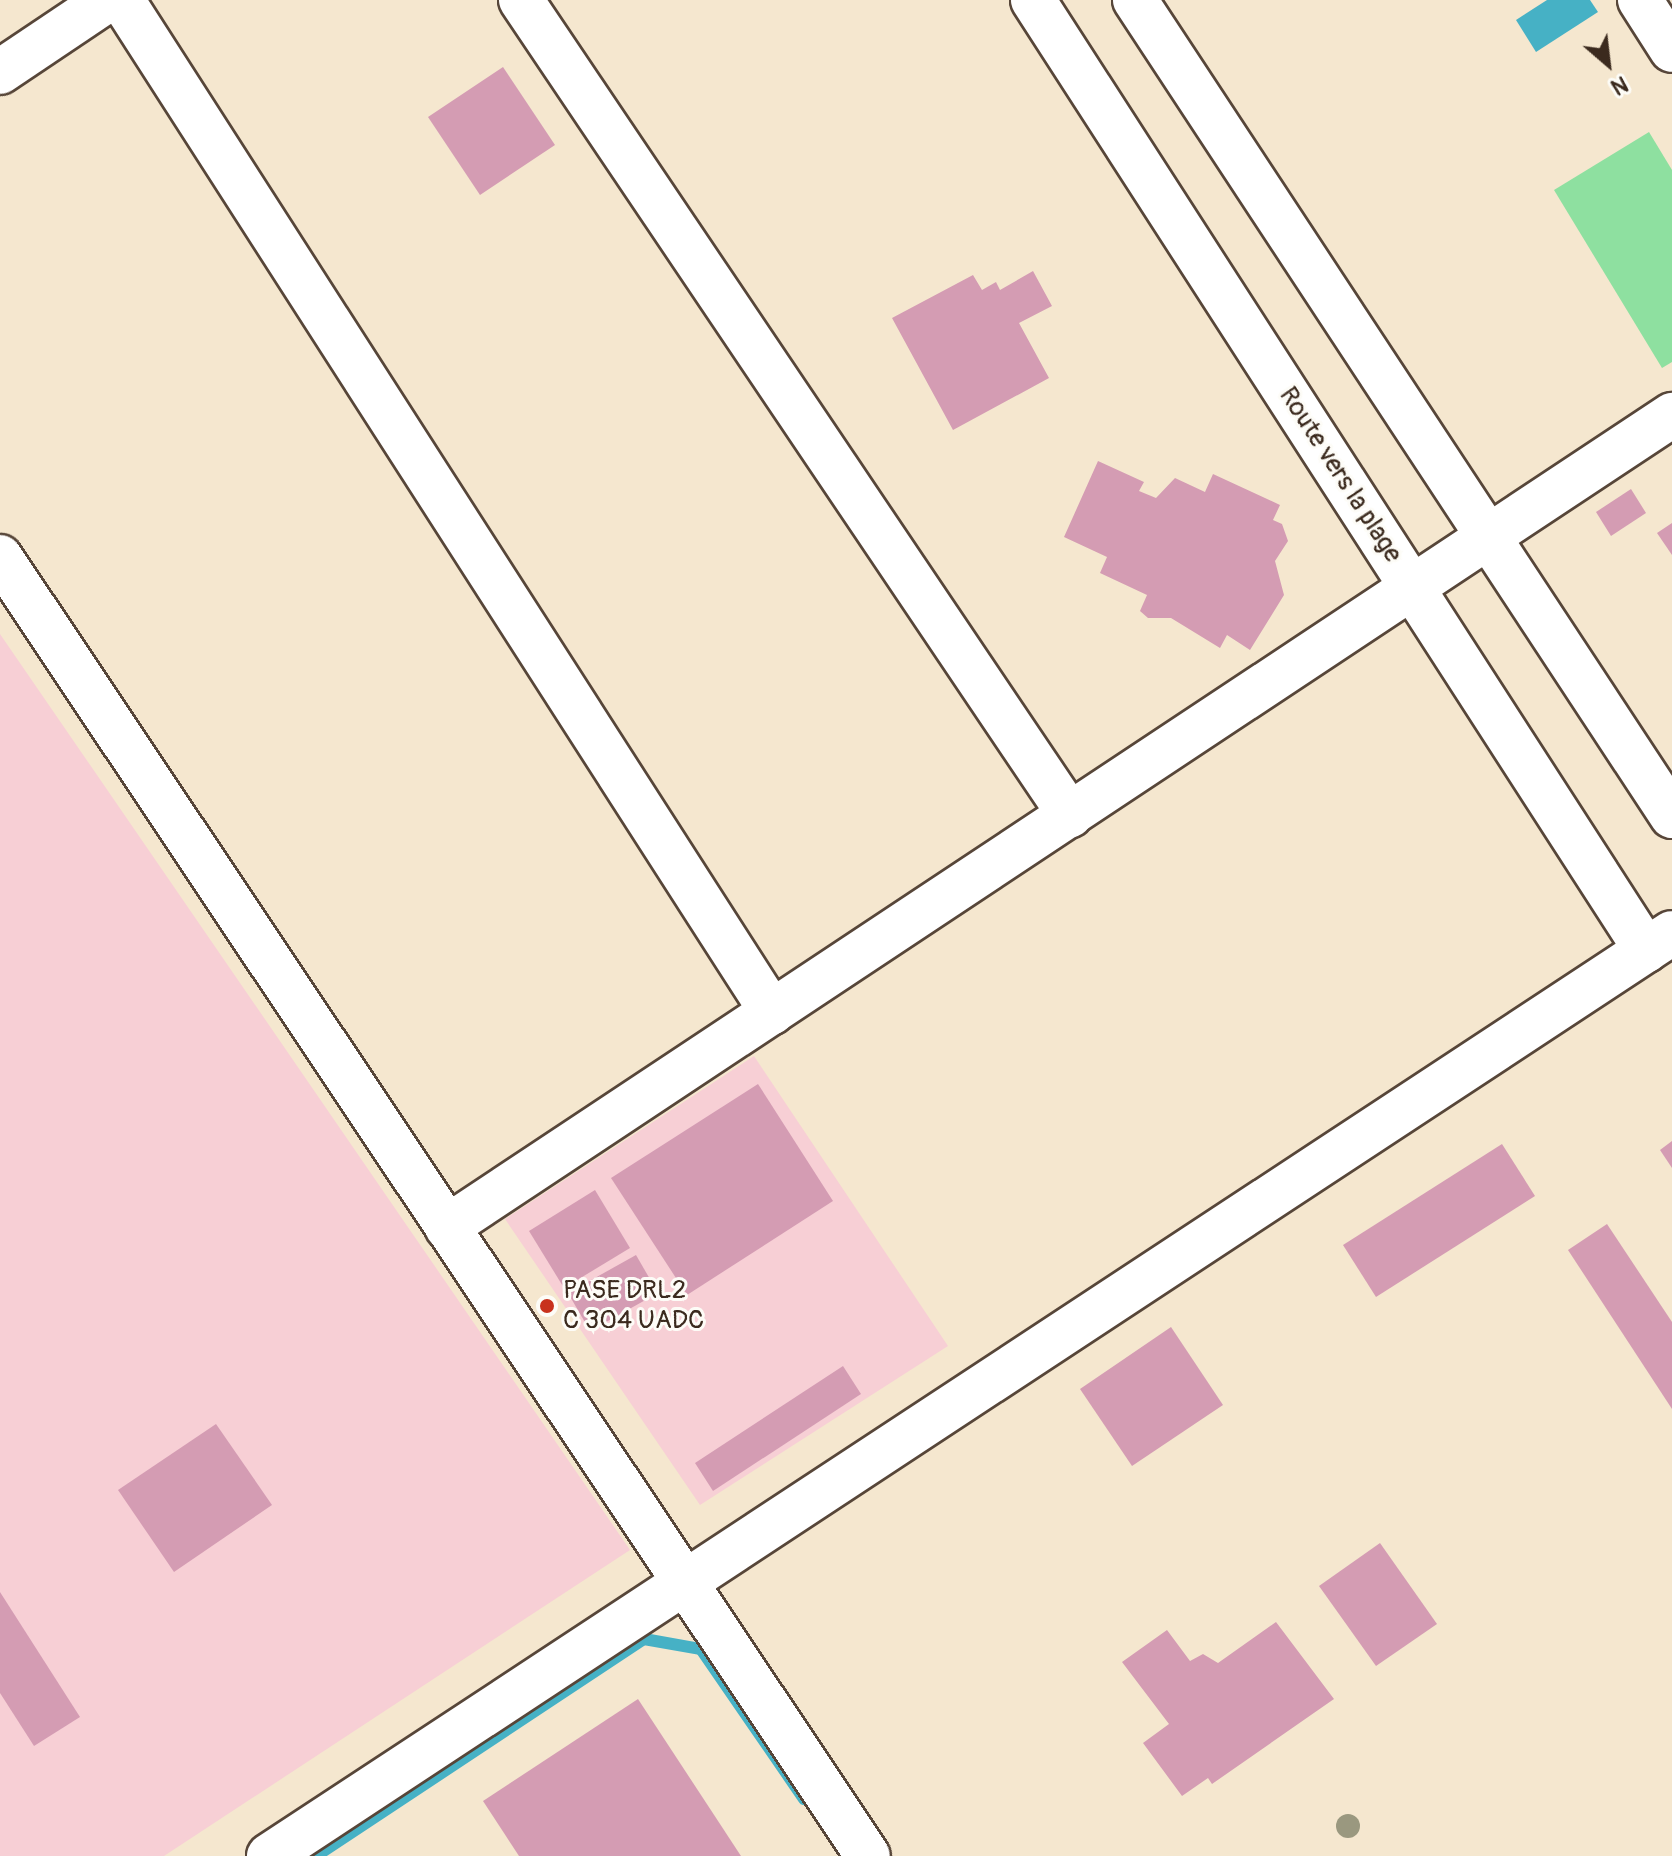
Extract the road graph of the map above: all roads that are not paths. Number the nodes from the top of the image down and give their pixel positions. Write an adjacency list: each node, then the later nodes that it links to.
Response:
1 (107, 0): 8 (street)
2 (122, 0): 16 (street)
3 (521, 0): 13 (street)
4 (1033, 0): 12 (street, Route vers la plage)
5 (1135, 0): 10 (street)
6 (1640, 0): 7 (street)
7 (1672, 50)
8 (0, 72)
9 (1672, 415): 10 (street)
10 (1488, 537): 12 (street); 14 (street)
11 (0, 557): 17 (street)
12 (1413, 587): 13 (street); 15 (street, Route vers la plage)
13 (1070, 815): 16 (street)
14 (1672, 816)
15 (1659, 941): 18 (street)
16 (772, 1012): 17 (street)
17 (447, 1227): 18 (street)
18 (685, 1583): 19 (street); 20 (street)
19 (269, 1856)
20 (868, 1856)

